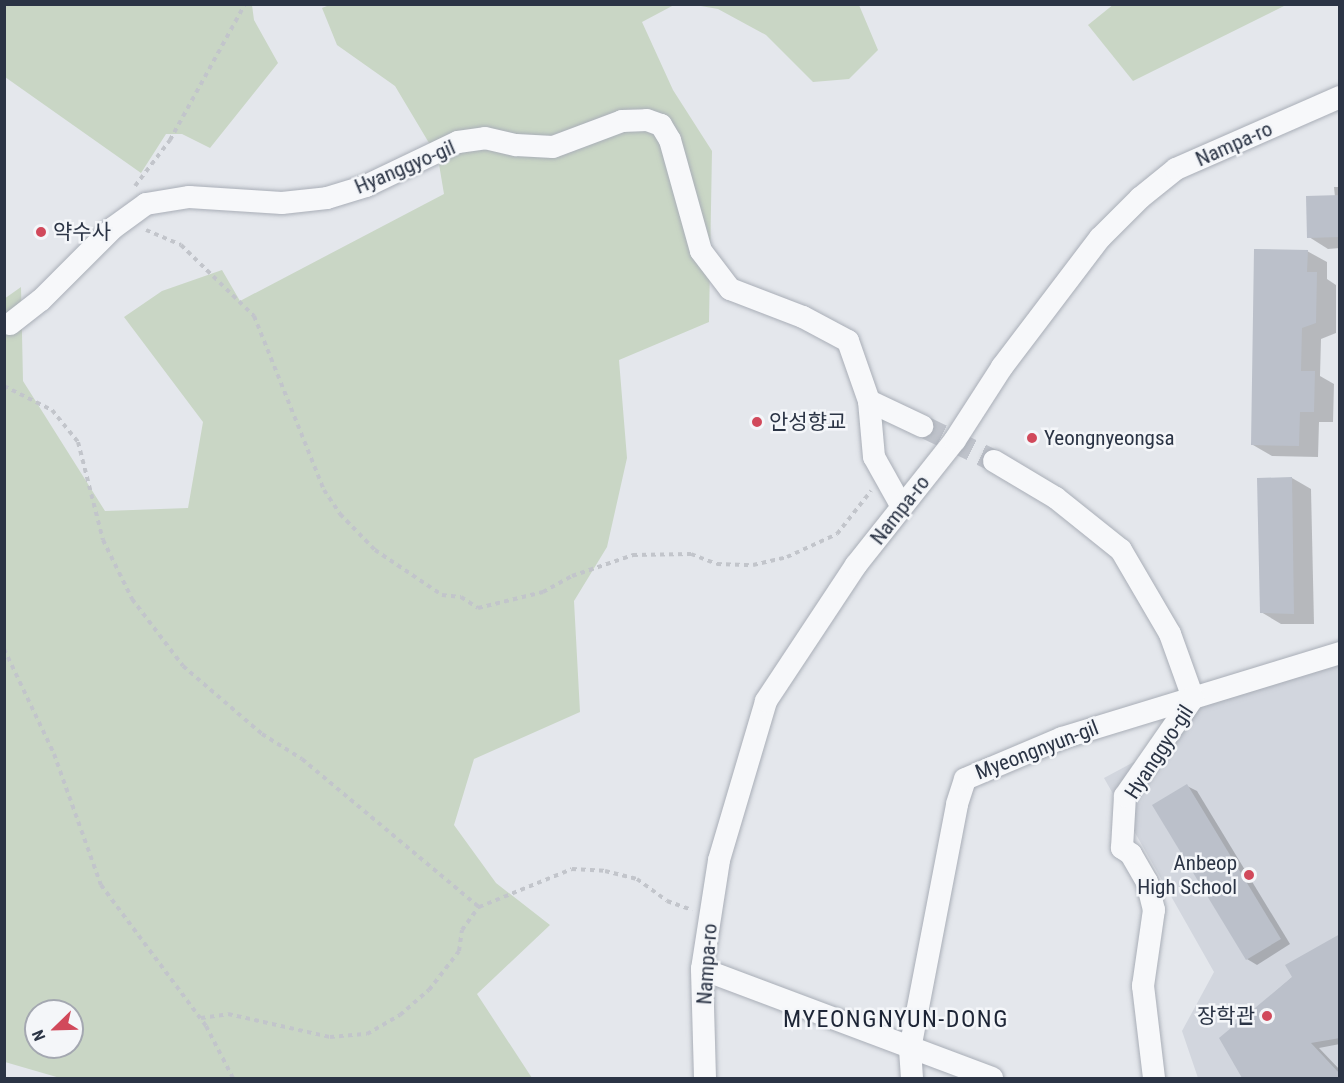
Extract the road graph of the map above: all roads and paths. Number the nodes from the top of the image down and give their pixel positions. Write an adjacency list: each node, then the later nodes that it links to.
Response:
1 (245, 4): 3 (path)
2 (1338, 102): 10 (street, Nampa-ro)
3 (121, 223): 4 (street, Hyanggyo-gil); 6 (street, Hyanggyo-gil); 9 (path)
4 (10, 324)
5 (4, 386): 14 (path)
6 (869, 400): 7 (street); 9 (street, Hyanggyo-gil)
7 (922, 426)
8 (994, 461): 13 (street, Hyanggyo-gil)
9 (882, 472): 10 (street, Hyanggyo-gil)
10 (902, 507): 15 (street, Nampa-ro)
11 (4, 649): 17 (path)
12 (1340, 653): 13 (street, Myeongnyun-gil)
13 (1193, 698): 18 (street, Myeongnyun-gil); 23 (street, Hyanggyo-gil)
14 (479, 908): 15 (path); 17 (path)
15 (710, 916): 16 (street, Nampa-ro)
16 (702, 969): 18 (street); 20 (street, Nampa-ro)
17 (200, 1019): 19 (path)
18 (910, 1049): 21 (street, Myeongnyun-gil); 22 (street)
19 (233, 1078)
20 (705, 1078)
21 (912, 1078)
22 (992, 1078)
23 (1154, 1078)

